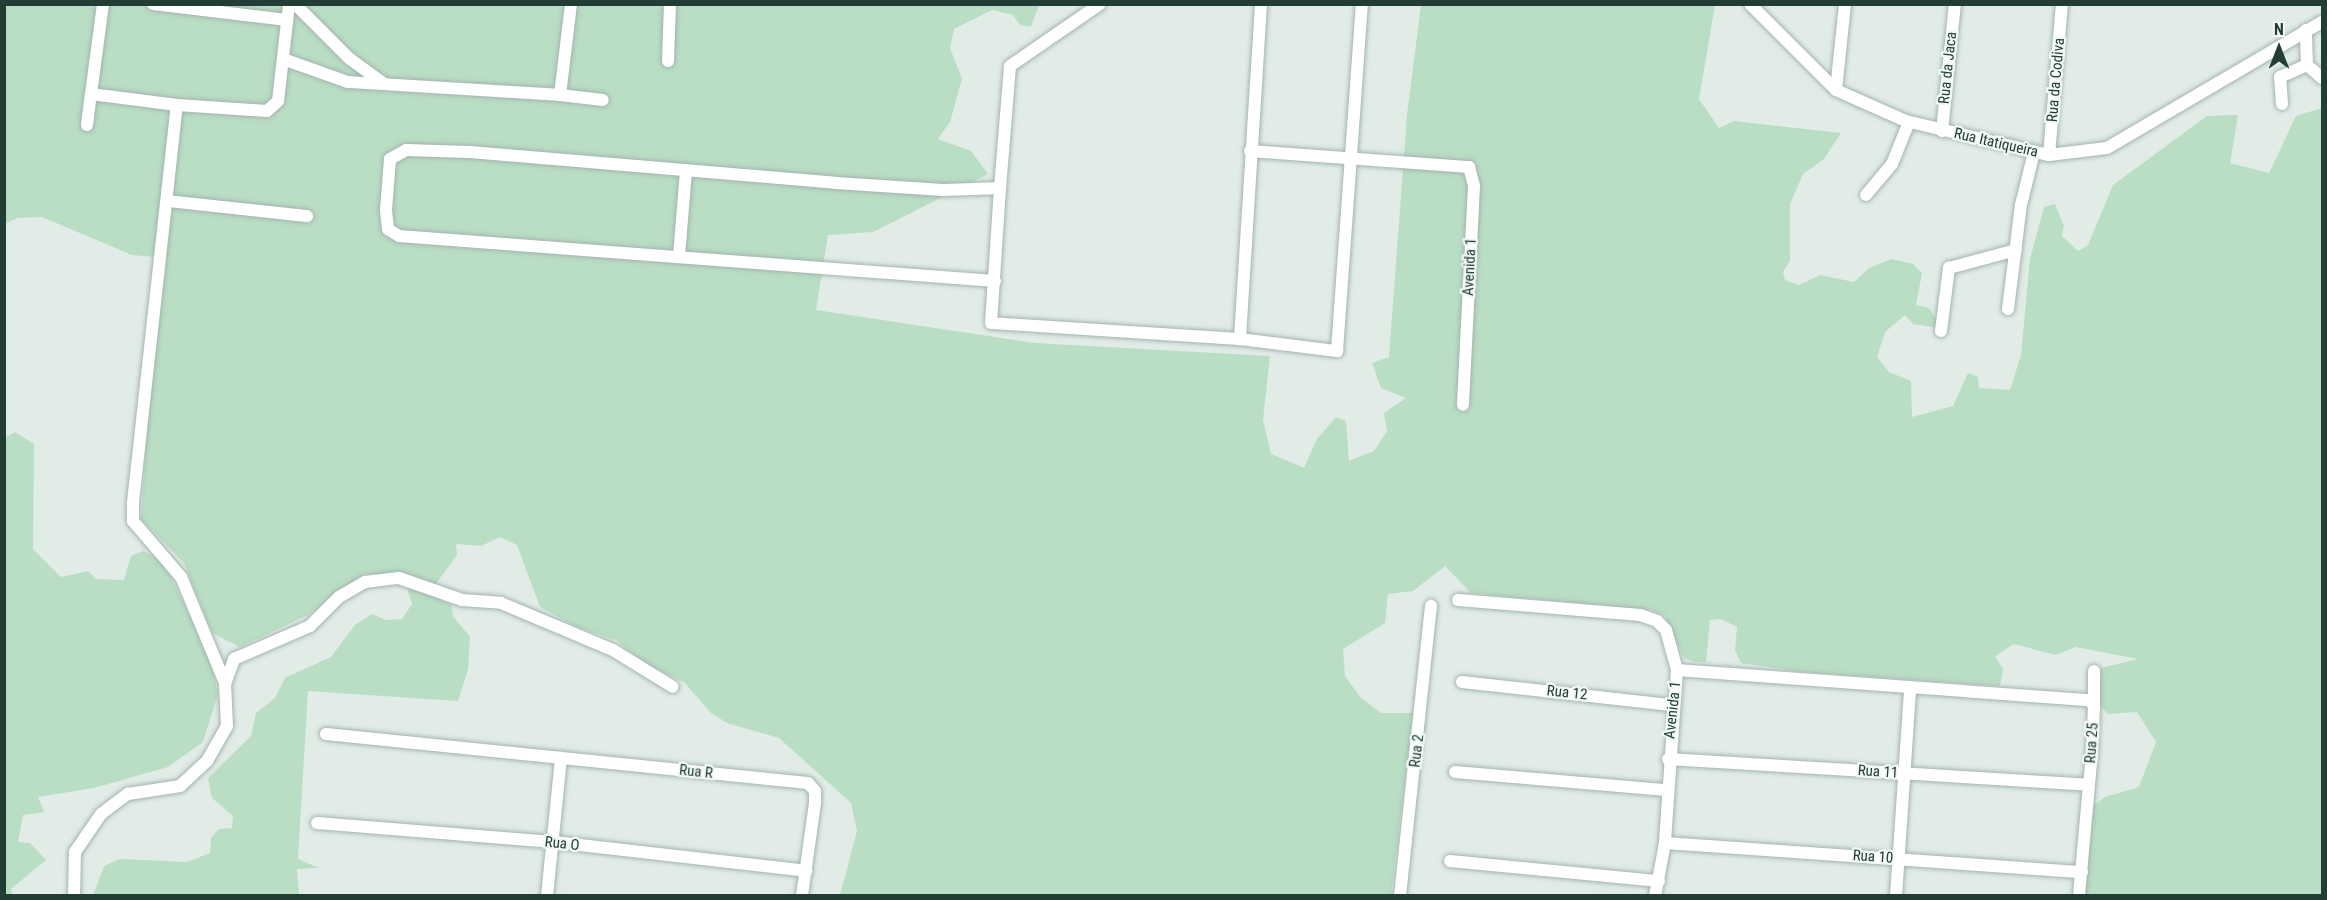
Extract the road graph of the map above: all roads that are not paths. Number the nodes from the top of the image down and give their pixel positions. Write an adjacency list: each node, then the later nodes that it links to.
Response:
1 (103, 4): 23 (street)
2 (153, 4): 14 (street)
3 (289, 4): 14 (street)
4 (295, 4): 21 (street)
5 (571, 4): 24 (street)
6 (670, 4): 18 (street)
7 (1100, 4): 36 (street)
8 (1262, 4): 31 (street)
9 (1362, 4): 34 (street)
10 (1750, 4): 22 (street, Rua Itatiqueira)
11 (1845, 4): 22 (street)
12 (1955, 4): 30 (street, Rua da Jaca)
13 (2062, 4): 33 (street, Rua da Codiva)
14 (287, 20): 17 (street)
15 (2322, 22): 16 (street, Rua Itatiqueira)
16 (2306, 30): 19 (street); 33 (street, Rua Itatiqueira)
17 (282, 58): 21 (street); 27 (street)
18 (668, 61)
19 (2307, 65): 20 (street); 26 (street)
20 (2322, 78)
21 (385, 84): 24 (street)
22 (1836, 90): 28 (street, Rua Itatiqueira)
23 (91, 94): 27 (street); 29 (street)
24 (560, 95): 25 (street)
25 (603, 100)
26 (2282, 104)
27 (177, 105): 38 (street)
28 (1909, 122): 30 (street, Rua Itatiqueira); 37 (street)
29 (87, 125)
30 (1942, 131): 32 (street, Rua Itatiqueira)
31 (1250, 151): 34 (street, Avenida 1); 45 (street)
32 (2034, 152): 33 (street, Rua Itatiqueira); 40 (street)
33 (2049, 155)
34 (1350, 160): 45 (street); 46 (street, Avenida 1)
35 (686, 170): 36 (street); 41 (street); 41 (street)
36 (1000, 188): 42 (street)
37 (1866, 195)
38 (168, 201): 39 (street); 52 (street)
39 (307, 216)
40 (2016, 250): 43 (street); 44 (street)
41 (680, 256): 42 (street)
42 (995, 281): 45 (street)
43 (2008, 309)
44 (1941, 331)
45 (1239, 339)
46 (1463, 405)
47 (1458, 600): 49 (street, Avenida 1)
48 (1431, 606): 75 (street, Rua 2)
49 (1677, 670): 54 (street, Rua 25); 55 (street, Avenida 1)
50 (2094, 671): 56 (street)
51 (1462, 682): 55 (street, Rua 12)
52 (225, 684): 53 (street); 72 (street)
53 (673, 687)
54 (1910, 688): 56 (street, Rua 25); 61 (street)
55 (1672, 705): 59 (street, Avenida 1)
56 (2094, 706): 62 (street, Rua 25)
57 (326, 734): 58 (street)
58 (561, 759): 65 (street); 69 (street, Rua R)
59 (1668, 759): 61 (street, Rua 11); 63 (street, Avenida 1)
60 (1455, 772): 63 (street)
61 (1908, 774): 62 (street, Rua 11); 67 (street)
62 (2088, 785): 70 (street, Rua 25)
63 (1666, 790): 66 (street, Avenida 1)
64 (317, 823): 65 (street, Rua O)
65 (553, 843): 69 (street, Rua O); 73 (street)
66 (1665, 843): 67 (street, Rua 10); 71 (street, Avenida 1)
67 (1900, 859): 70 (street, Rua 10); 77 (street)
68 (1450, 861): 71 (street)
69 (806, 871): 74 (street)
70 (2082, 872): 78 (street, Rua 25)
71 (1659, 881): 76 (street, Avenida 1)
72 (74, 896)
73 (547, 896)
74 (802, 896)
75 (1400, 896)
76 (1655, 896)
77 (1896, 896)
78 (2079, 896)

